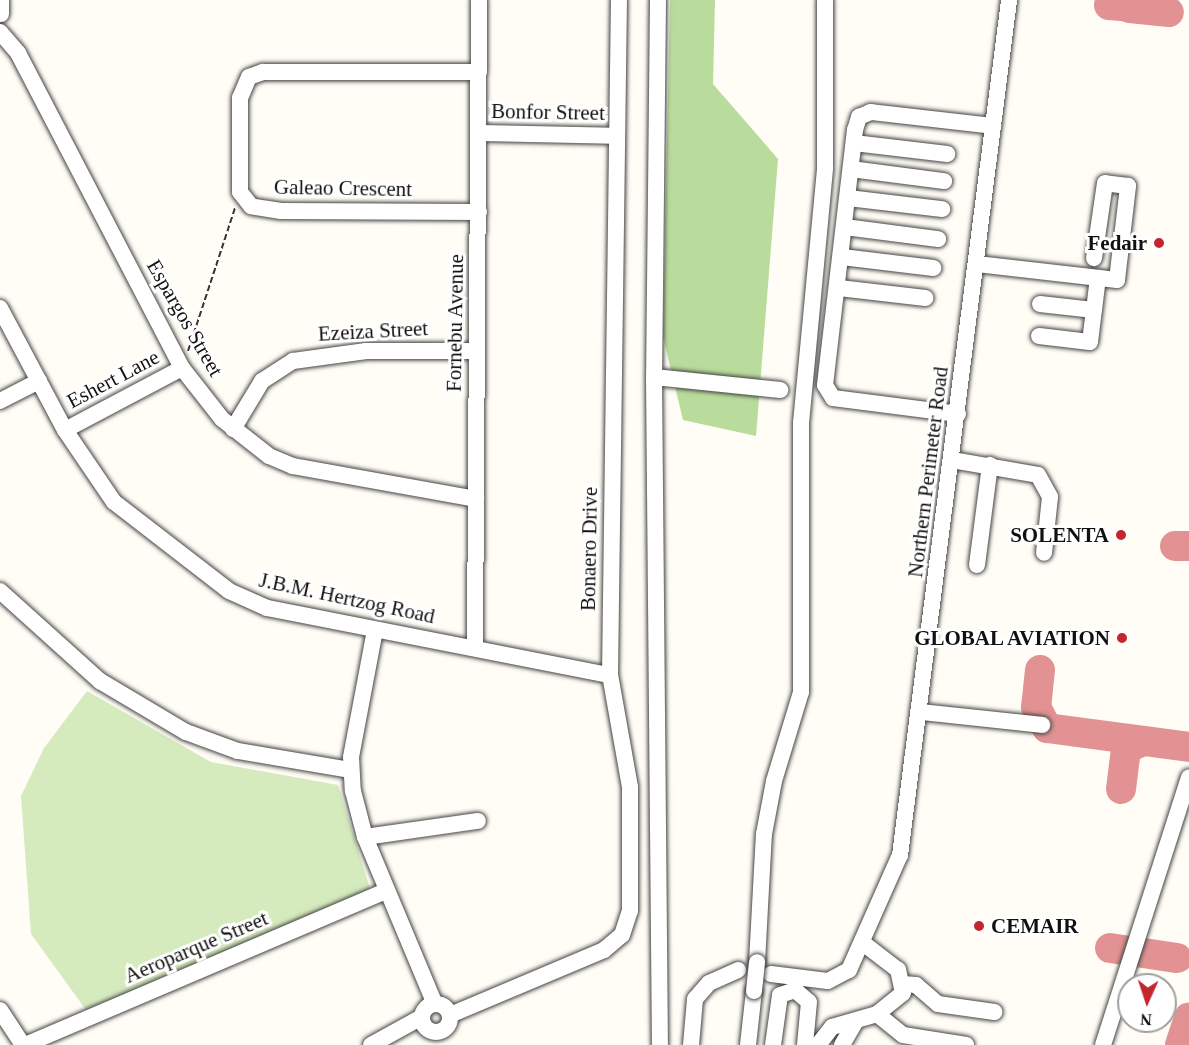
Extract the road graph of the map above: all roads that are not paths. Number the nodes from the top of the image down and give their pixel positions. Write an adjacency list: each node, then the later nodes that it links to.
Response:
1 (479, 0): 7 (street, Fornebu Avenue)
2 (619, 0): 10 (street, Bonaero Drive)
3 (658, 0): 33 (street)
4 (825, 0): 69 (street, bridge)
5 (1009, 0): 8 (street, Northern Perimeter Road)
6 (0, 32): 32 (street, Espargos Street)
7 (479, 72): 9 (street, Fornebu Avenue); 17 (street, Galeao Crescent)
8 (993, 126): 11 (street); 22 (street, Northern Perimeter Road)
9 (478, 133): 10 (street, Bonfor Street); 17 (street, Fornebu Avenue)
10 (617, 136): 48 (street, Bonaero Drive)
11 (854, 143): 12 (street); 13 (street)
12 (947, 154)
13 (851, 169): 14 (street); 15 (street)
14 (944, 181)
15 (848, 198): 16 (street); 18 (street)
16 (942, 209)
17 (478, 212): 31 (street, Fornebu Avenue)
18 (845, 227): 19 (street); 20 (street)
19 (938, 239)
20 (842, 258): 23 (street); 25 (street)
21 (1094, 258): 24 (street)
22 (976, 264): 24 (street); 37 (street, Northern Perimeter Road)
23 (933, 268)
24 (1098, 278): 29 (street)
25 (839, 288): 26 (street); 37 (street)
26 (925, 298)
27 (1040, 303): 29 (street)
28 (0, 308): 34 (street, J.B.M. Hertzog Road)
29 (1094, 310): 30 (street)
30 (1039, 336)
31 (477, 351): 38 (street, Ezeiza Street); 42 (street, Fornebu Avenue)
32 (183, 368): 38 (street, Espargos Street); 39 (street, Eshert Lane)
33 (654, 377): 35 (street); 67 (street)
34 (39, 381): 36 (street); 39 (street, J.B.M. Hertzog Road)
35 (780, 390)
36 (0, 401)
37 (958, 414): 40 (street, Northern Perimeter Road)
38 (233, 429): 42 (street, Espargos Street)
39 (65, 430): 46 (street, J.B.M. Hertzog Road)
40 (952, 460): 41 (street); 49 (street, Northern Perimeter Road)
41 (990, 465): 43 (street); 44 (street)
42 (476, 500): 47 (street, Fornebu Avenue)
43 (1044, 553)
44 (977, 565)
45 (0, 591): 51 (street)
46 (375, 630): 47 (street, J.B.M. Hertzog Road); 51 (street)
47 (475, 647): 48 (street, J.B.M. Hertzog Road)
48 (610, 675): 62 (street, Bonaero Drive)
49 (921, 712): 50 (street); 56 (street, Northern Perimeter Road)
50 (1042, 725)
51 (350, 770): 54 (street)
52 (1189, 777): 75 (street)
53 (478, 821): 54 (street)
54 (364, 837): 55 (street)
55 (386, 891): 62 (street); 65 (street, Aeroparque Street)
56 (864, 943): 58 (street, Northern Perimeter Road); 59 (street)
57 (738, 970): 68 (street)
58 (771, 974)
59 (903, 984): 61 (street); 63 (street)
60 (0, 1010): 65 (street)
61 (994, 1012)
62 (434, 1013): 66 (street, Bonaero Drive)
63 (877, 1014): 64 (street); 74 (street)
64 (856, 1021): 72 (street); 73 (street)
65 (24, 1045)
66 (371, 1045)
67 (660, 1045)
68 (691, 1045)
69 (748, 1045)
70 (773, 1045): 71 (street)
71 (805, 1045)
72 (818, 1045)
73 (842, 1045)
74 (966, 1045)
75 (1103, 1045)

